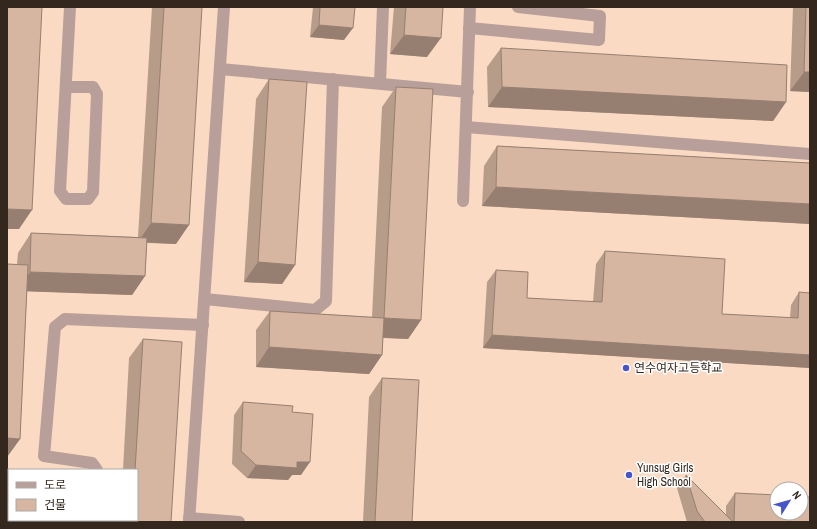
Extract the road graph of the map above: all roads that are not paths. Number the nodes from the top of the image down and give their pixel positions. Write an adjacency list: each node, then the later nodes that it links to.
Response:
1 (70, 7): 10 (lane)
2 (224, 7): 7 (lane)
3 (383, 7): 9 (lane)
4 (470, 7): 6 (lane)
5 (518, 7): 6 (lane)
6 (469, 28): 11 (lane)
7 (220, 69): 8 (lane); 15 (lane)
8 (333, 79): 9 (lane); 15 (lane)
9 (380, 83): 11 (lane)
10 (66, 87): 10 (lane)
11 (468, 92): 12 (lane)
12 (466, 127): 13 (lane); 14 (lane)
13 (810, 154)
14 (462, 201)
15 (205, 299): 16 (lane)
16 (203, 325): 17 (lane); 18 (lane)
17 (96, 469)
18 (189, 520): 19 (lane)
19 (239, 522)

